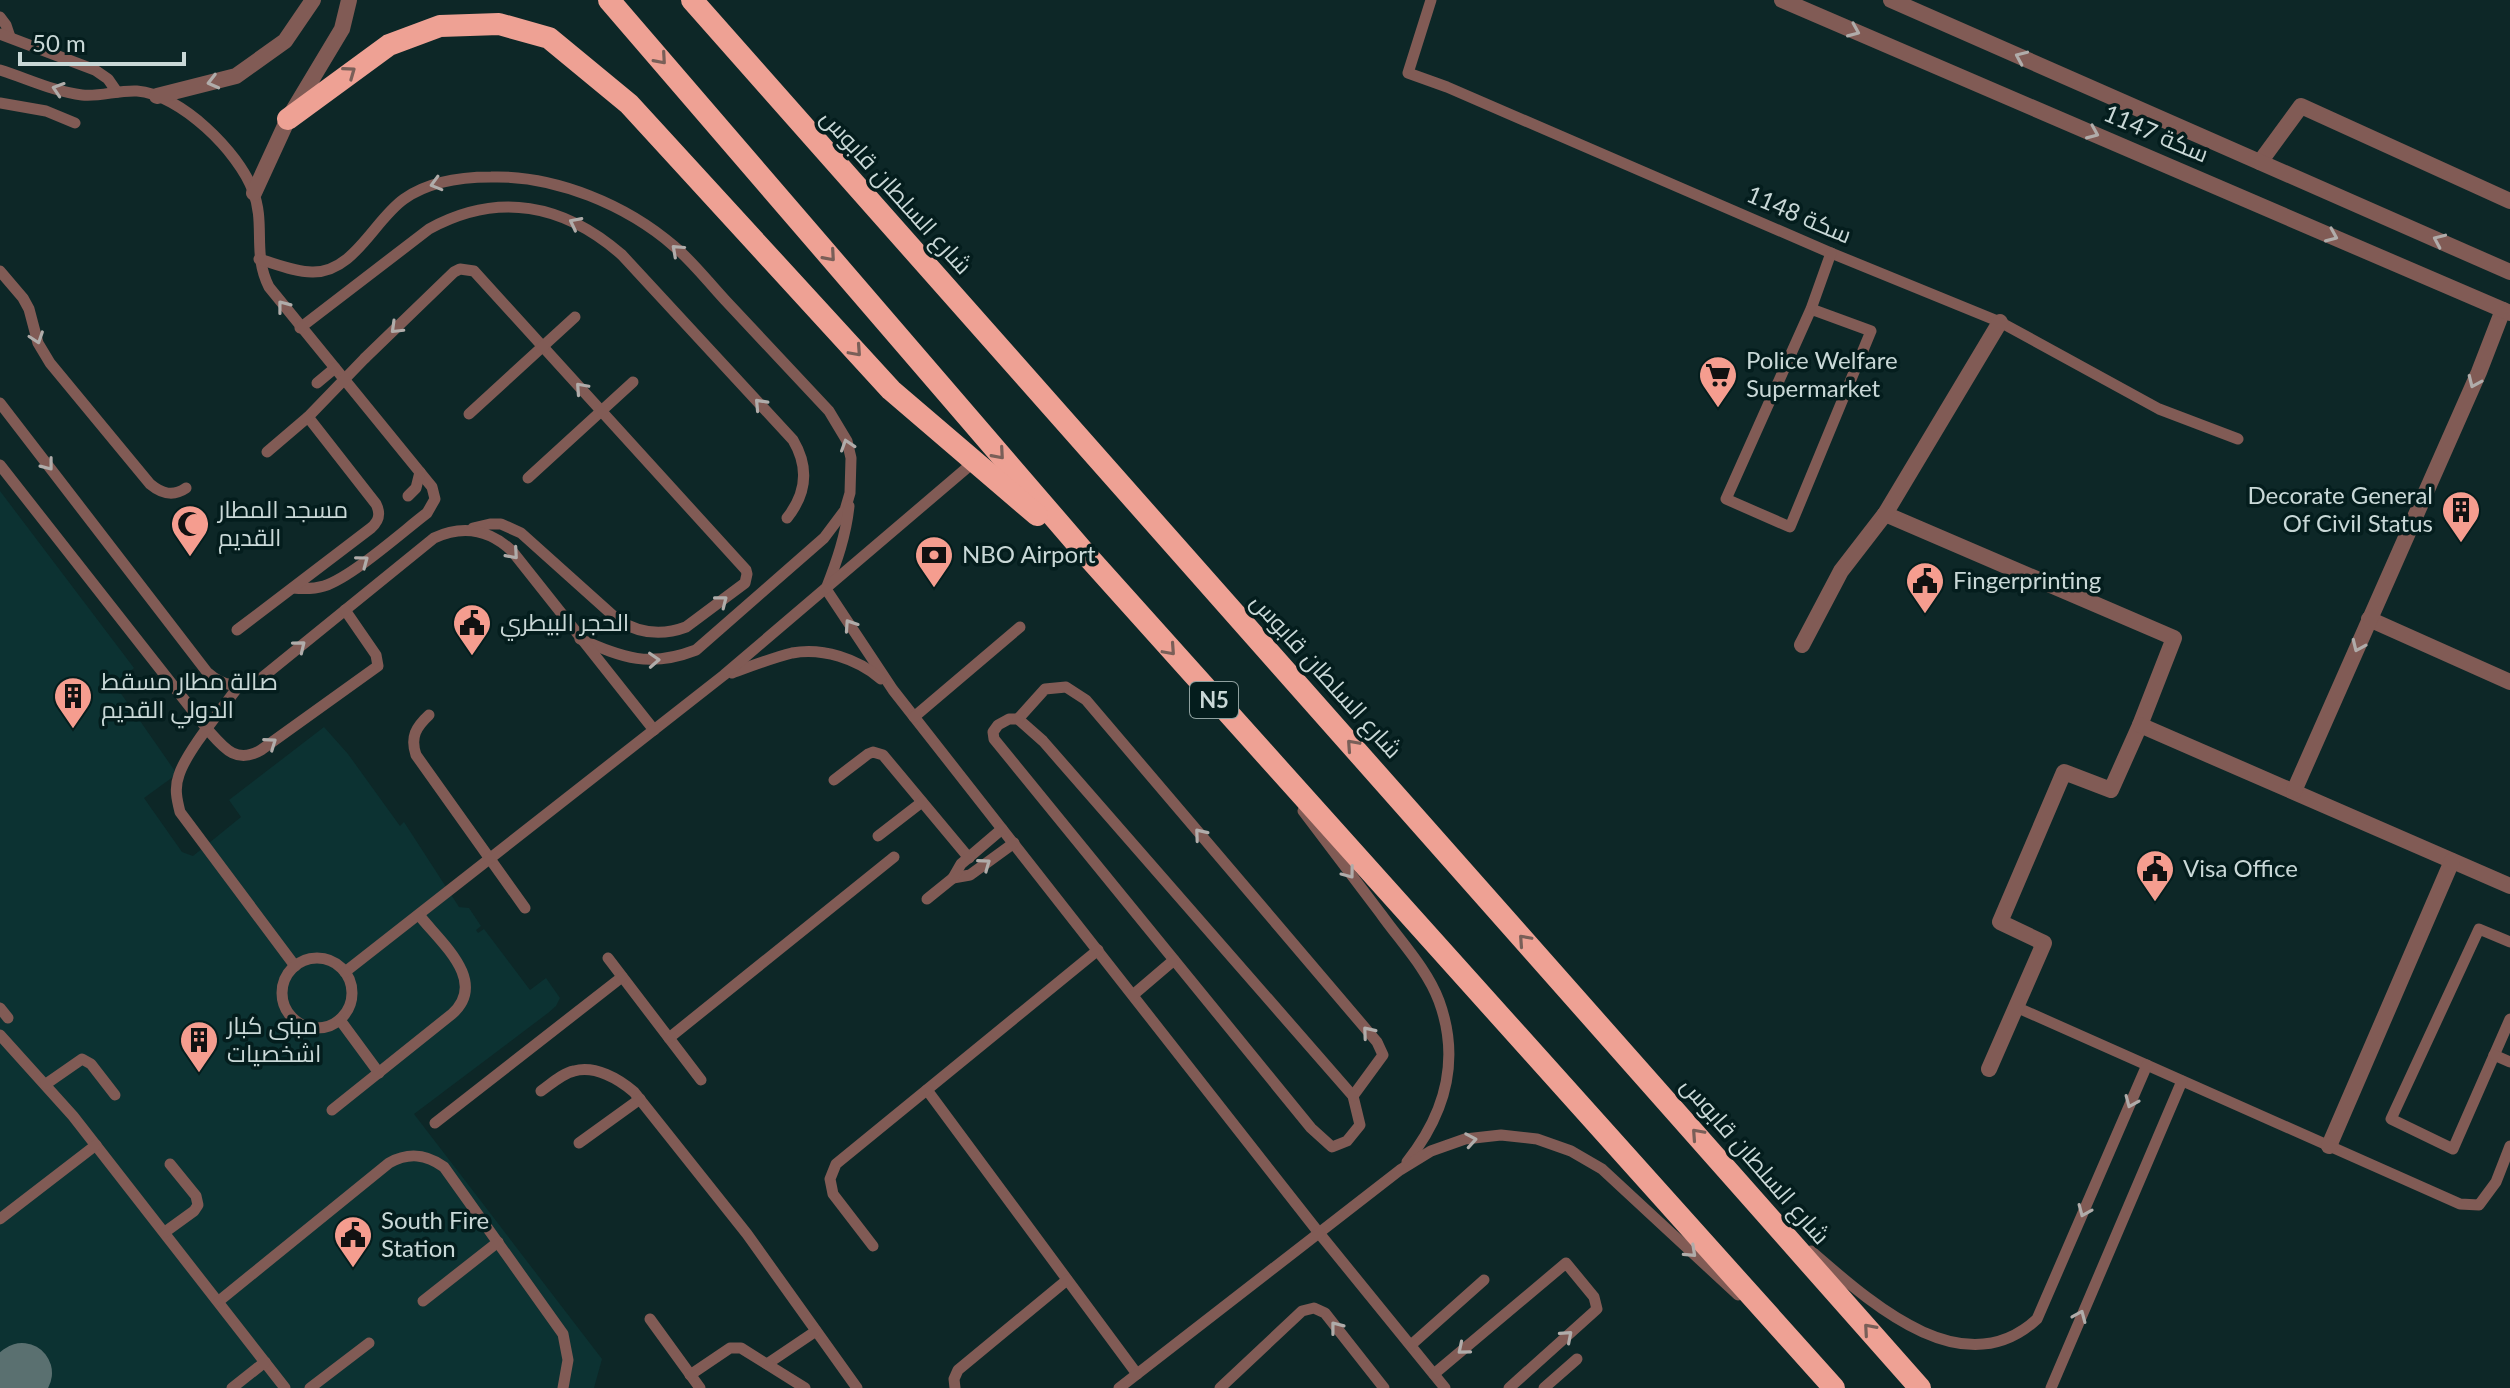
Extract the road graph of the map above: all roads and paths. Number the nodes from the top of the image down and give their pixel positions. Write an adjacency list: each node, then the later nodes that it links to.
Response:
1 (313, 0): 15 (street, one-way to 15)
2 (349, 0): 17 (street)
3 (609, 0): 51 (highway, N5, one-way to 51)
4 (692, 0): 13 (highway, شارع السلطان قابوس)
5 (702, 0): 13 (highway)
6 (1431, 0): 22 (lane, سكة 1148)
7 (1782, 0): 27 (street, سكة 1147, one-way to 27)
8 (1891, 0): 19 (street, سكة 1147, one-way to 8)
9 (0, 17): 10 (lane)
10 (5, 35): 14 (lane)
11 (0, 61): 12 (lane)
12 (3, 73): 14 (lane, one-way to 12)
13 (762, 80): 122 (highway, شارع السلطان قابوس, one-way to 13)
14 (117, 92): 15 (lane)
15 (157, 96): 20 (lane)
16 (0, 103): 18 (lane)
17 (288, 119): 20 (street); 41 (highway, one-way to 41)
18 (75, 123)
19 (2260, 162): 21 (street); 25 (street, سكة 1147, one-way to 19)
20 (254, 193): 23 (lane)
21 (2510, 201)
22 (1831, 253): 26 (lane); 29 (lane, سكة 1148)
23 (259, 259): 30 (lane, one-way to 23); 46 (lane, one-way to 23)
24 (0, 271): 45 (lane, one-way to 45)
25 (2510, 272)
26 (1811, 309): 26 (lane)
27 (2506, 311): 55 (street, one-way to 55)
28 (575, 317): 31 (lane)
29 (2000, 322): 39 (lane, سكة 1148); 48 (street)
30 (300, 328): 32 (lane); 49 (lane, one-way to 30)
31 (543, 346): 36 (lane, one-way to 31); 37 (lane); 38 (lane, one-way to 38, bridge)
32 (335, 368): 34 (lane); 43 (lane)
33 (633, 382): 36 (lane)
34 (317, 383)
35 (0, 403): 62 (lane, one-way to 62)
36 (602, 411): 44 (lane); 50 (lane, one-way to 36)
37 (469, 414)
38 (308, 417): 40 (lane); 52 (lane)
39 (2238, 439)
40 (267, 452)
41 (975, 461): 51 (highway); 53 (lane)
42 (0, 465): 68 (lane)
43 (420, 472): 47 (lane); 52 (lane, one-way to 43)
44 (528, 478)
45 (186, 488)
46 (850, 493): 53 (lane); 58 (lane, one-way to 46)
47 (408, 496)
48 (1885, 514): 59 (street); 67 (street)
49 (787, 518)
50 (469, 530): 54 (lane); 58 (lane, one-way to 58)
51 (1090, 559): 70 (highway, N5, one-way to 70)
52 (293, 588): 57 (lane)
53 (826, 589): 60 (lane); 63 (lane, one-way to 53)
54 (345, 610): 62 (lane, one-way to 54); 68 (lane, one-way to 54)
55 (2369, 619): 61 (street); 72 (street, one-way to 72)
56 (1020, 627): 65 (lane)
57 (237, 630)
58 (580, 639): 69 (lane)
59 (1802, 645)
60 (724, 675): 63 (lane); 69 (lane)
61 (2510, 682)
62 (238, 687): 68 (lane)
63 (893, 690): 65 (lane)
64 (429, 715): 78 (lane)
65 (914, 717): 74 (lane)
66 (1018, 719): 89 (lane); 112 (lane); 112 (lane, one-way to 66)
67 (2140, 725): 72 (street); 94 (street)
68 (208, 730): 90 (lane)
69 (654, 730): 78 (lane)
70 (1252, 743): 121 (lane, one-way to 121); 139 (highway, N5)
71 (834, 780): 73 (lane)
72 (2294, 791): 80 (street)
73 (922, 802): 75 (lane); 79 (lane)
74 (1002, 829): 76 (lane); 79 (lane)
75 (878, 836)
76 (1014, 843): 81 (lane, one-way to 76); 87 (lane)
77 (894, 857): 100 (lane)
78 (490, 858): 84 (lane); 85 (lane)
79 (969, 858): 81 (lane)
80 (2452, 861): 82 (street); 118 (street)
81 (953, 878): 83 (lane)
82 (2510, 886)
83 (927, 899)
84 (525, 908)
85 (419, 915): 91 (lane); 105 (lane)
86 (2510, 942): 101 (lane)
87 (1098, 950): 93 (lane); 109 (lane)
88 (608, 958): 92 (lane)
89 (1174, 960): 93 (lane); 112 (lane)
90 (295, 966): 91 (lane); 98 (lane)
91 (345, 972): 98 (lane)
92 (622, 977): 100 (lane); 115 (lane)
93 (1133, 995): 125 (lane)
94 (2016, 1007): 103 (lane); 104 (street)
95 (0, 1008): 96 (lane)
96 (8, 1018)
97 (2510, 1019): 101 (lane)
98 (340, 1020): 105 (lane)
99 (0, 1035): 108 (lane)
100 (669, 1038): 106 (lane)
101 (2494, 1055): 102 (lane)
102 (2510, 1062)
103 (2147, 1065): 107 (lane); 122 (lane, one-way to 122)
104 (1989, 1069)
105 (379, 1073): 114 (lane)
106 (701, 1080)
107 (2182, 1081): 118 (lane); 159 (lane, one-way to 107)
108 (46, 1084): 111 (lane); 117 (lane)
109 (927, 1090): 127 (lane); 128 (lane)
110 (541, 1091): 113 (lane)
111 (115, 1095)
112 (1353, 1096)
113 (640, 1099): 116 (lane); 133 (lane)
114 (332, 1110)
115 (435, 1123)
116 (579, 1143)
117 (96, 1145): 123 (lane); 124 (lane)
118 (2329, 1146): 119 (lane)
119 (2510, 1146)
120 (170, 1164): 124 (lane)
121 (1400, 1170): 125 (lane); 139 (lane, one-way to 139)
122 (1762, 1208): 158 (highway, شارع السلطان قابوس, one-way to 122)
123 (0, 1219)
124 (165, 1232): 130 (lane)
125 (1319, 1233): 135 (lane); 140 (lane)
126 (498, 1242): 130 (lane); 131 (lane); 146 (lane)
127 (873, 1246)
128 (1067, 1280): 140 (lane); 150 (lane)
129 (1484, 1280): 135 (lane)
130 (219, 1301): 137 (lane)
131 (423, 1301)
132 (650, 1319): 142 (lane)
133 (816, 1331): 138 (lane); 149 (lane)
134 (369, 1343): 145 (lane)
135 (1411, 1345): 141 (lane)
136 (1577, 1359): 156 (lane)
137 (265, 1362): 143 (lane); 144 (lane)
138 (767, 1364): 142 (lane); 148 (lane)
139 (1814, 1366): 157 (highway, N5)
140 (1137, 1374): 151 (lane)
141 (1434, 1374): 154 (lane); 155 (lane, one-way to 141)
142 (690, 1375): 147 (lane)
143 (232, 1388)
144 (285, 1388)
145 (310, 1388)
146 (563, 1388)
147 (700, 1388)
148 (805, 1388)
149 (857, 1388)
150 (955, 1388)
151 (1119, 1388)
152 (1220, 1388): 153 (lane, one-way to 152)
153 (1384, 1388)
154 (1445, 1388)
155 (1509, 1388)
156 (1544, 1388)
157 (1834, 1388)
158 (1920, 1388)
159 (2051, 1388)

